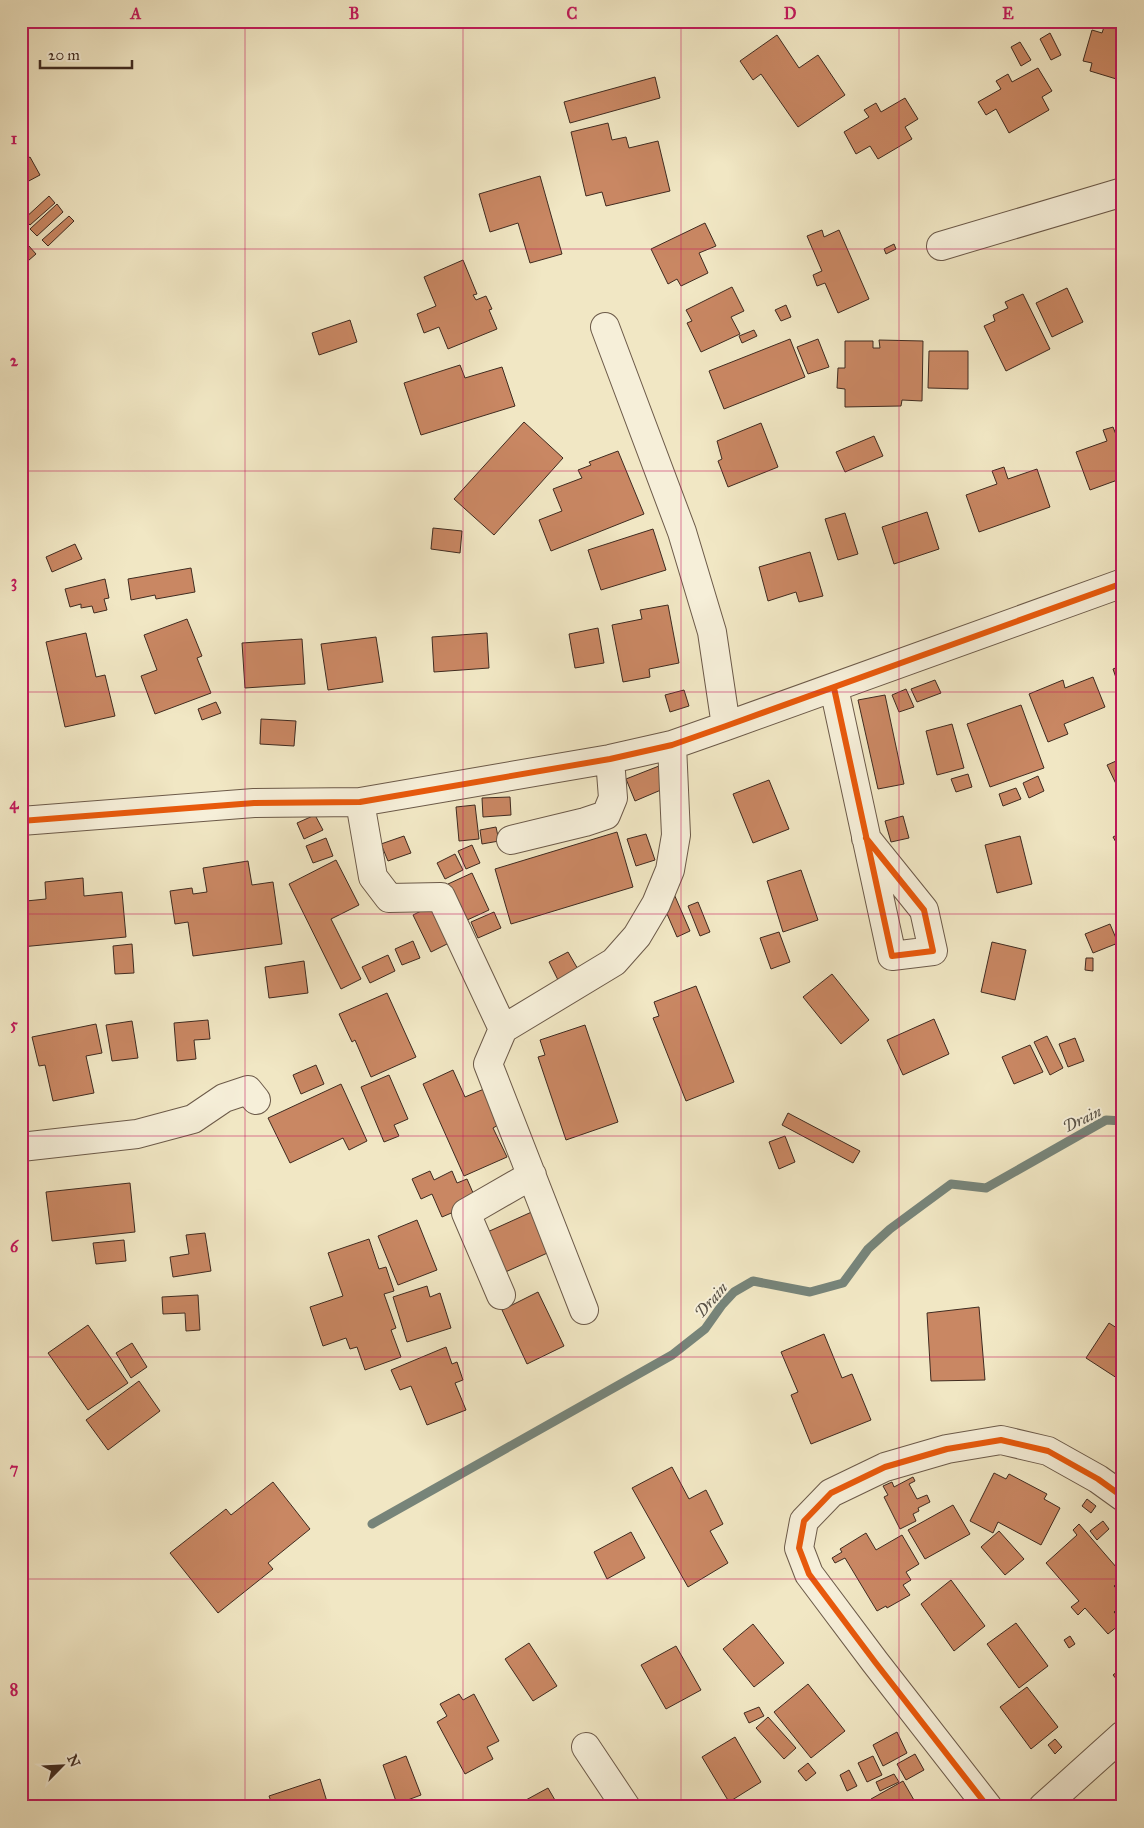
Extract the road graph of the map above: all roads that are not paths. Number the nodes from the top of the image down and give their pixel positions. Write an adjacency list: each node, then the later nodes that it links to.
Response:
1 (1123, 192): 2 (street)
2 (941, 246)
3 (605, 327): 6 (street)
4 (1123, 583): 5 (street)
5 (834, 688): 6 (street); 11 (street)
6 (726, 726): 7 (street)
7 (672, 745): 8 (street); 13 (street)
8 (610, 759): 9 (street); 12 (street)
9 (360, 802): 10 (street); 13 (street)
10 (21, 821)
11 (866, 838)
12 (511, 840)
13 (503, 1029): 16 (street)
14 (256, 1100): 15 (street)
15 (21, 1147)
16 (532, 1176): 17 (street); 18 (street)
17 (501, 1296)
18 (584, 1310)
19 (1123, 1497): 23 (street)
20 (1123, 1735): 24 (street)
21 (586, 1747): 22 (street)
22 (626, 1807)
23 (988, 1807)
24 (1044, 1807)

